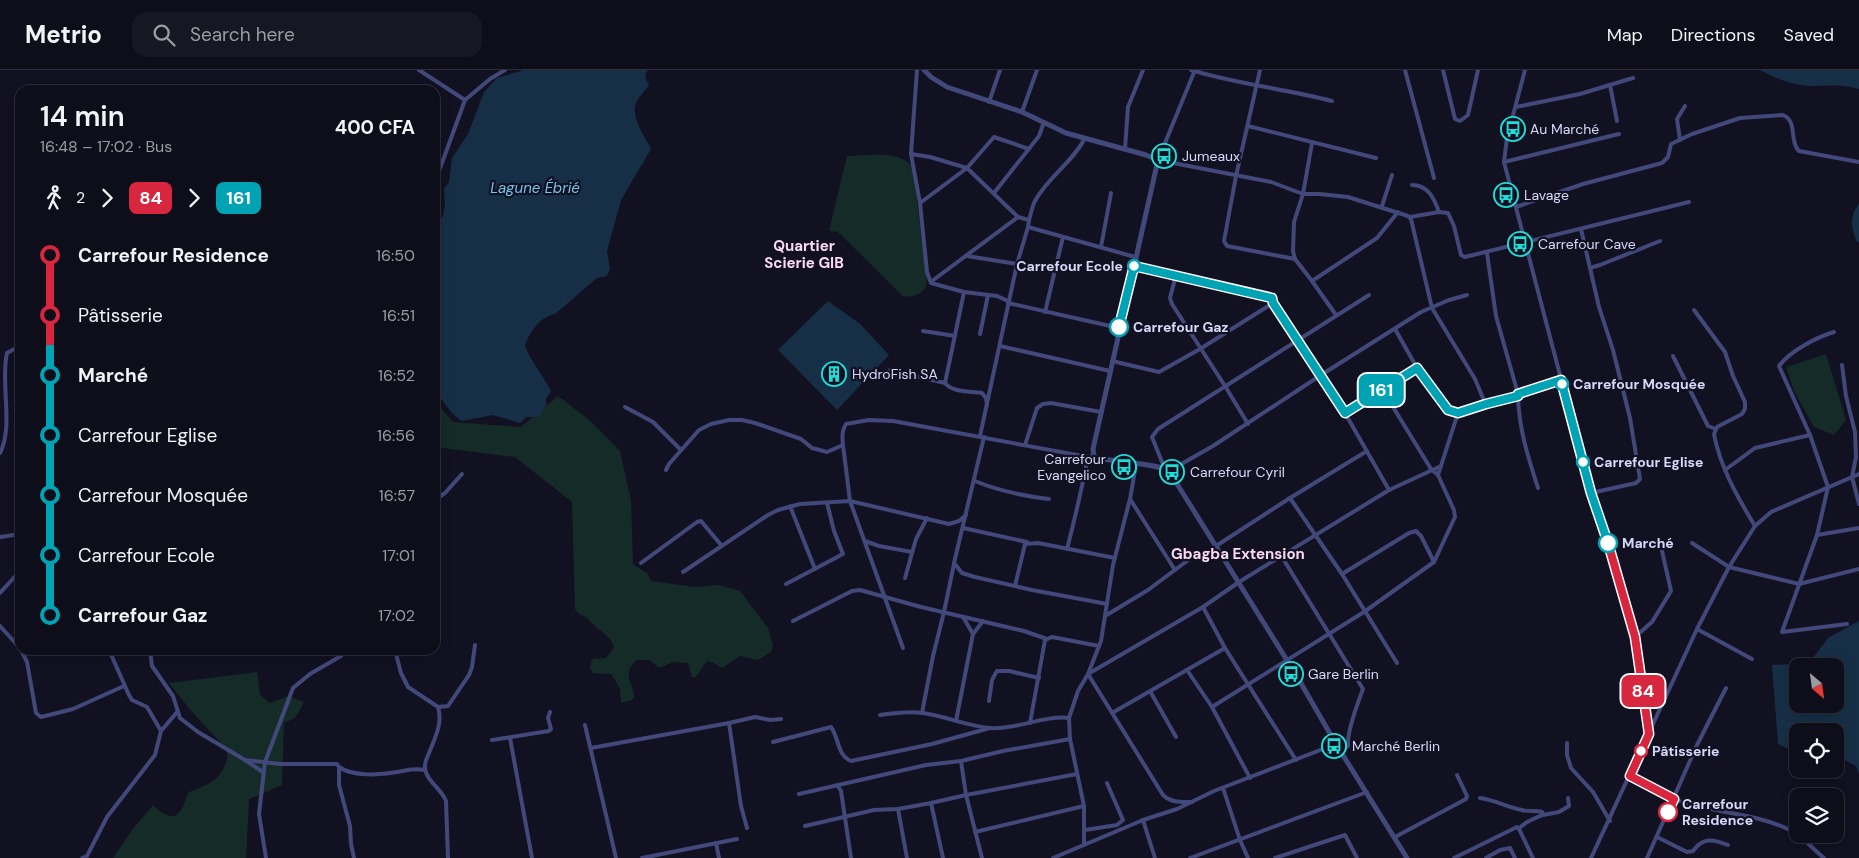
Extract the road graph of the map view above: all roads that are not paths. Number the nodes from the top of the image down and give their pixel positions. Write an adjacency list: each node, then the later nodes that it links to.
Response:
1 (418, 70): 17 (street)
2 (505, 70): 17 (street)
3 (917, 70): 32 (street)
4 (924, 70): 19 (street)
5 (1000, 70): 19 (street)
6 (1037, 70): 22 (street)
7 (1142, 70): 31 (street)
8 (1193, 70): 15 (street); 34 (street)
9 (1260, 70): 15 (street)
10 (1405, 70): 41 (street)
11 (1443, 70): 12 (street)
12 (1478, 70)
13 (1525, 70): 21 (street)
14 (1633, 78): 16 (street)
15 (1257, 85): 18 (street); 25 (street)
16 (1610, 85): 21 (street); 23 (street)
17 (465, 100): 37 (street)
18 (1332, 101)
19 (989, 102): 22 (street)
20 (1685, 106): 28 (street)
21 (1516, 107): 35 (street)
22 (1022, 112): 24 (street)
23 (1617, 120)
24 (1044, 122): 27 (street); 30 (street)
25 (1248, 126): 29 (street); 40 (street)
26 (1619, 134): 35 (street)
27 (1084, 138): 31 (street); 54 (street)
28 (1680, 140): 36 (street); 49 (street)
29 (1312, 142): 33 (street); 45 (street)
30 (1029, 149): 38 (street); 43 (street)
31 (1125, 149): 34 (street)
32 (911, 154): 38 (street); 47 (street)
33 (1376, 158)
34 (1158, 160): 40 (street); 63 (street)
35 (1504, 162): 49 (street)
36 (1859, 162)
37 (440, 168)
38 (967, 168): 43 (street); 47 (street)
39 (1392, 175): 48 (street)
40 (1236, 176): 45 (street); 64 (street)
41 (1434, 178)
42 (1412, 185): 51 (street)
43 (994, 192): 52 (street)
44 (1110, 193): 60 (street)
45 (1303, 194): 48 (street); 64 (street)
46 (1689, 202): 56 (street)
47 (920, 203): 69 (street)
48 (1382, 206): 50 (street)
49 (1516, 207): 59 (street)
50 (1398, 212): 53 (street); 70 (street)
51 (1439, 212): 53 (street); 61 (street)
52 (1018, 217): 54 (street); 62 (street)
53 (1410, 217): 77 (street)
54 (1029, 220): 55 (street)
55 (1028, 227): 57 (street); 65 (street)
56 (1581, 229): 59 (street); 67 (street)
57 (1063, 237): 60 (street); 79 (street)
58 (1660, 241): 67 (street)
59 (1526, 243): 61 (street); 98 (street)
60 (1101, 247): 63 (street)
61 (1487, 253): 102 (street)
62 (966, 256): 65 (street); 69 (street)
63 (1135, 257): 66 (street)
64 (1295, 259): 70 (street)
65 (1016, 264): 75 (street)
66 (1134, 266): 68 (street); 81 (street)
67 (1590, 268): 133 (street)
68 (1176, 276): 76 (street); 90 (street)
69 (932, 281): 71 (street)
70 (1312, 281): 80 (street)
71 (964, 292): 72 (street); 86 (street)
72 (988, 295): 75 (street); 85 (street)
73 (1369, 295): 80 (street)
74 (1467, 296): 77 (street)
75 (1008, 302): 79 (street); 88 (street)
76 (1273, 303): 87 (street); 90 (street)
77 (1432, 308): 82 (street); 103 (street)
78 (1694, 310): 110 (street)
79 (1045, 312): 81 (street)
80 (1336, 315): 87 (street)
81 (1119, 328): 92 (street)
82 (1395, 328): 94 (street); 97 (street)
83 (923, 331): 86 (street)
84 (1834, 332): 111 (street)
85 (980, 334)
86 (955, 336): 99 (street)
87 (1298, 340): 97 (street); 100 (street)
88 (1000, 346): 96 (street); 104 (street)
89 (15, 348): 117 (street)
90 (1200, 349): 92 (street); 100 (street)
91 (1673, 356): 110 (street)
92 (1112, 361): 96 (street)
93 (1842, 365): 128 (street)
94 (1417, 368): 101 (street); 108 (street)
95 (890, 370): 99 (street)
96 (1110, 370): 106 (street)
97 (1321, 375): 107 (street); 109 (street)
98 (1561, 380): 102 (street); 133 (street)
99 (945, 383): 104 (street)
100 (1225, 386): 109 (street); 121 (street)
101 (1382, 389): 107 (street); 122 (street)
102 (1518, 395): 103 (street); 131 (street)
103 (1486, 404): 108 (street)
104 (987, 406): 112 (street)
105 (625, 407): 115 (street)
106 (1101, 412): 114 (street); 118 (street)
107 (1345, 413): 116 (street)
108 (1458, 413): 120 (street)
109 (1248, 424): 121 (street)
110 (1716, 429): 124 (street)
111 (1810, 435): 124 (street); 130 (street)
112 (982, 436): 113 (street); 114 (street); 129 (street)
113 (843, 445): 115 (street); 138 (street)
114 (1025, 445): 118 (street)
115 (681, 450): 123 (street)
116 (1367, 451): 132 (street); 135 (street)
117 (0, 453)
118 (1091, 457): 119 (street); 157 (street)
119 (1136, 465): 121 (street); 137 (street)
120 (1441, 466): 122 (street); 127 (street)
121 (1167, 469): 156 (street)
122 (1431, 469): 127 (street); 132 (street)
123 (666, 470)
124 (1725, 470): 144 (street)
125 (462, 474): 134 (street)
126 (1859, 474): 128 (street)
127 (1438, 475): 162 (street)
128 (1852, 477): 130 (street); 140 (street)
129 (975, 481): 136 (street); 142 (street)
130 (1828, 487): 144 (street); 149 (street)
131 (1538, 488)
132 (1389, 490): 148 (street)
133 (1591, 493): 192 (street)
134 (440, 496)
135 (1290, 498): 148 (street); 156 (street)
136 (1049, 499)
137 (1130, 499): 160 (street); 167 (street)
138 (850, 501): 139 (street); 143 (street); 151 (street)
139 (827, 503): 141 (street); 166 (street)
140 (1859, 504)
141 (790, 506): 155 (street); 166 (street)
142 (966, 515): 143 (street); 145 (street)
143 (927, 518): 158 (street)
144 (1755, 526): 165 (street)
145 (963, 528): 153 (street); 164 (street)
146 (1859, 528): 149 (street)
147 (15, 535): 150 (street)
148 (1316, 535): 159 (street); 170 (street)
149 (1817, 535): 175 (street)
150 (0, 537)
151 (865, 541): 158 (street); 178 (street)
152 (1660, 542): 192 (street)
153 (1029, 543): 157 (street); 176 (street)
154 (1692, 543): 165 (street)
155 (722, 546): 163 (street); 169 (street)
156 (1216, 546): 173 (street)
157 (1067, 549): 160 (street)
158 (912, 552): 172 (street)
159 (1282, 557): 173 (street); 191 (street)
160 (1115, 558): 179 (street)
161 (1191, 558): 167 (street)
162 (1434, 562): 170 (street); 182 (street)
163 (641, 563)
164 (954, 563): 176 (street); 181 (street)
165 (1729, 567): 175 (street); 189 (street)
166 (815, 569): 174 (street)
167 (1175, 570): 184 (street)
168 (1859, 570): 175 (street)
169 (683, 572)
170 (1342, 574): 182 (street)
171 (15, 576): 177 (street)
172 (905, 578)
173 (1238, 582): 180 (street); 205 (street)
174 (786, 584)
175 (1799, 584): 187 (street)
176 (1016, 586): 179 (street)
177 (0, 593)
178 (883, 596): 181 (street); 185 (street); 197 (street)
179 (1107, 604): 184 (street)
180 (1203, 607): 198 (street); 208 (street)
181 (944, 612): 183 (street); 219 (street)
182 (1364, 612): 191 (street); 206 (street)
183 (963, 616): 186 (street); 190 (street)
184 (1105, 616): 196 (street)
185 (793, 621)
186 (983, 621): 190 (street); 193 (street)
187 (1847, 624)
188 (0, 626): 194 (street)
189 (1697, 629): 204 (street); 230 (street)
190 (973, 634): 224 (street)
191 (1330, 634): 205 (street); 239 (street)
192 (1635, 637): 230 (street)
193 (1047, 639): 196 (street); 209 (street)
194 (15, 642)
195 (475, 645): 215 (street)
196 (1099, 646): 208 (street)
197 (903, 648)
198 (1225, 648): 207 (street); 210 (street)
199 (24, 655): 211 (street)
200 (111, 655): 211 (street)
201 (151, 655): 217 (street)
202 (397, 655): 215 (street)
203 (341, 656): 243 (street)
204 (1752, 659)
205 (1288, 661): 210 (street); 237 (street)
206 (1397, 663)
207 (1187, 670): 213 (street); 216 (street)
208 (1088, 674): 220 (street); 222 (street)
209 (1039, 678): 214 (street); 226 (street)
210 (1248, 685): 216 (street); 241 (street)
211 (124, 686): 229 (street)
212 (1726, 688): 259 (street)
213 (1150, 691): 220 (street); 231 (street)
214 (989, 700)
215 (438, 707): 245 (street)
216 (1212, 707): 250 (street)
217 (178, 711): 229 (street); 240 (street)
218 (550, 712): 232 (street)
219 (922, 713): 221 (street); 224 (street)
220 (1112, 713): 260 (street)
221 (880, 715)
222 (1070, 718): 226 (street); 233 (street)
223 (781, 719): 225 (street)
224 (956, 721): 228 (street)
225 (729, 723): 238 (street); 269 (street)
226 (1030, 723): 228 (street)
227 (585, 725): 238 (street)
228 (990, 728): 235 (street)
229 (161, 731): 280 (street)
230 (1649, 734): 249 (street)
231 (1176, 736)
232 (510, 738): 234 (street); 284 (street)
233 (1070, 739): 242 (street); 247 (street)
234 (492, 740)
235 (774, 742)
236 (1567, 743): 267 (street)
237 (1336, 744): 239 (street); 241 (street)
238 (590, 748): 285 (street)
239 (1341, 751): 254 (street)
240 (245, 760): 243 (street); 246 (street)
241 (1296, 760): 250 (street)
242 (961, 761): 252 (street); 256 (street)
243 (265, 762): 244 (street); 246 (street)
244 (340, 767): 245 (street); 282 (street)
245 (425, 770): 283 (street)
246 (263, 772): 281 (street)
247 (1077, 774): 256 (street); 262 (street)
248 (1457, 775): 273 (street)
249 (1630, 776): 259 (street); 267 (street)
250 (1250, 778): 253 (street)
251 (1107, 783): 271 (street)
252 (836, 785): 255 (street); 265 (street)
253 (1223, 788): 260 (street); 276 (street)
254 (1367, 792): 273 (street); 276 (street)
255 (799, 794)
256 (966, 795): 261 (street); 272 (street)
257 (1480, 798): 264 (street)
258 (1568, 798): 264 (street)
259 (1674, 799): 274 (street); 305 (street)
260 (1192, 802): 266 (street)
261 (931, 803): 263 (street); 290 (street)
262 (1084, 806): 271 (street); 272 (street)
263 (898, 809): 265 (street); 289 (street)
264 (1543, 815): 270 (street)
265 (846, 818): 268 (street); 288 (street)
266 (1143, 820): 278 (street); 293 (street)
267 (1610, 821): 303 (street)
268 (806, 826)
269 (747, 828)
270 (1519, 829): 299 (street); 302 (street)
271 (1085, 830): 278 (street)
272 (975, 832): 291 (street)
273 (1395, 837): 298 (street)
274 (1657, 837): 279 (street); 304 (street)
275 (737, 839): 277 (street)
276 (1240, 840): 294 (street); 295 (street)
277 (716, 843): 286 (street); 287 (street)
278 (1084, 844): 292 (street)
279 (1728, 845)
280 (82, 858)
281 (266, 858)
282 (354, 858)
283 (448, 858)
284 (532, 858)
285 (616, 858)
286 (642, 858)
287 (719, 858)
288 (851, 858)
289 (907, 858)
290 (943, 858)
291 (982, 858)
292 (1053, 858)
293 (1156, 858)
294 (1190, 858)
295 (1248, 858)
296 (1275, 858): 297 (street)
297 (1357, 858)
298 (1407, 858)
299 (1454, 858)
300 (1486, 858): 301 (street)
301 (1515, 858)
302 (1533, 858)
303 (1591, 858)
304 (1647, 858)
305 (1824, 858)

